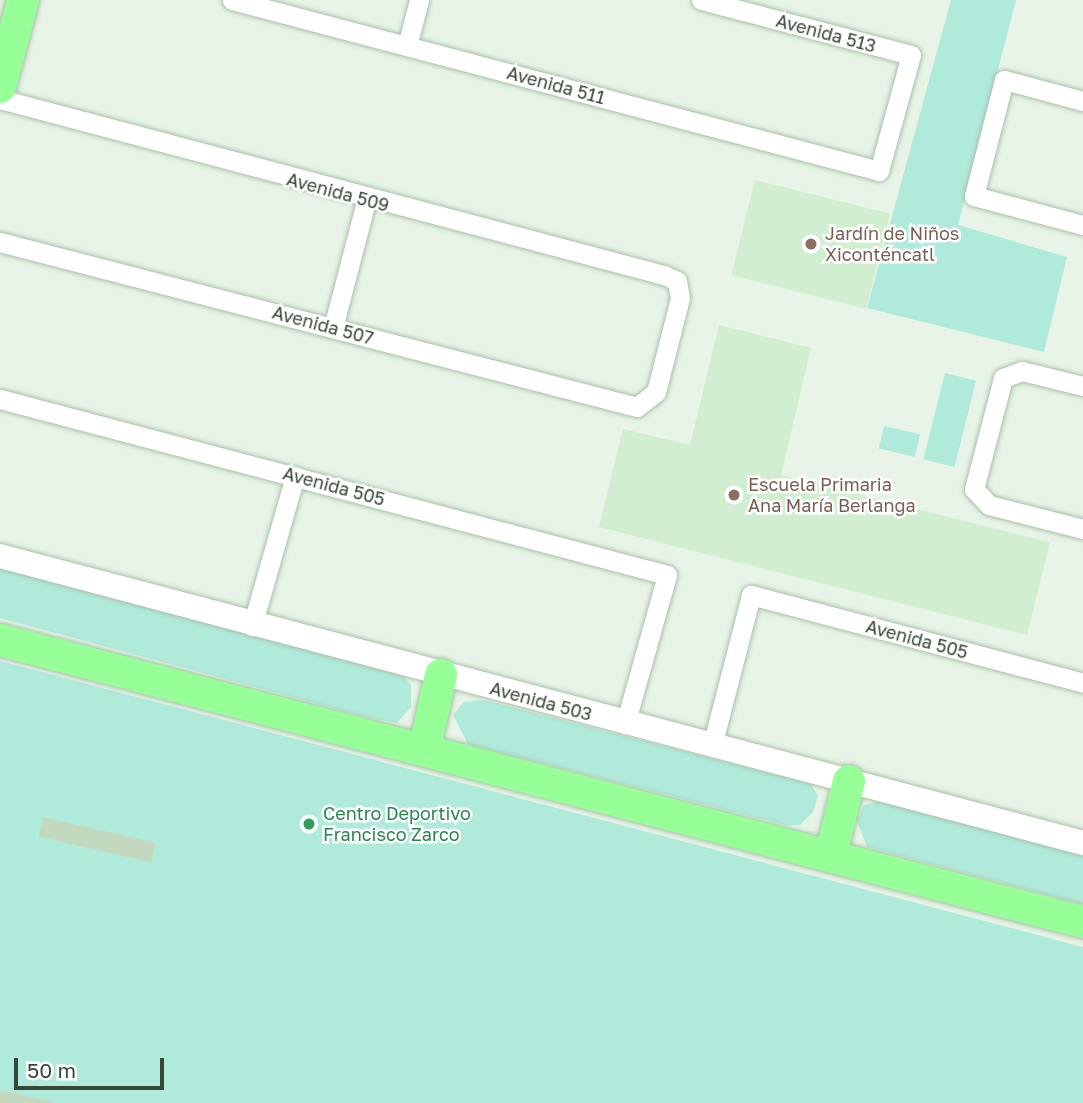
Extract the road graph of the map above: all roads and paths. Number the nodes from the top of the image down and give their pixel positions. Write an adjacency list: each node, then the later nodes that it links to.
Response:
1 (23, 0): 6 (main road)
2 (232, 0): 5 (street, Avenida 511)
3 (419, 0): 5 (street)
4 (701, 0): 9 (street, Avenida 513)
5 (407, 46): 9 (street, Avenida 511)
6 (0, 88)
7 (0, 99): 10 (street, Avenida 509)
8 (1083, 101): 11 (street)
9 (879, 171)
10 (366, 201): 13 (street); 16 (street, Avenida 509)
11 (1083, 225)
12 (0, 242): 13 (street, Avenida 507)
13 (333, 328): 16 (street, Avenida 507)
14 (1083, 386): 18 (street)
15 (0, 399): 17 (street, Avenida 505)
16 (646, 405)
17 (295, 476): 20 (street); 24 (street, Avenida 505)
18 (1083, 529)
19 (0, 556): 20 (street, Avenida 503)
20 (252, 626): 22 (street, Avenida 503)
21 (0, 640): 25 (main road)
22 (441, 675): 24 (street, Avenida 503); 25 (main road)
23 (1083, 683): 26 (street, Avenida 505)
24 (625, 723): 26 (street, Avenida 503)
25 (425, 746): 29 (main road)
26 (712, 746): 27 (street, Avenida 503)
27 (849, 781): 28 (street, Avenida 503); 29 (main road)
28 (1083, 843)
29 (831, 854): 30 (main road)
30 (1083, 922)

